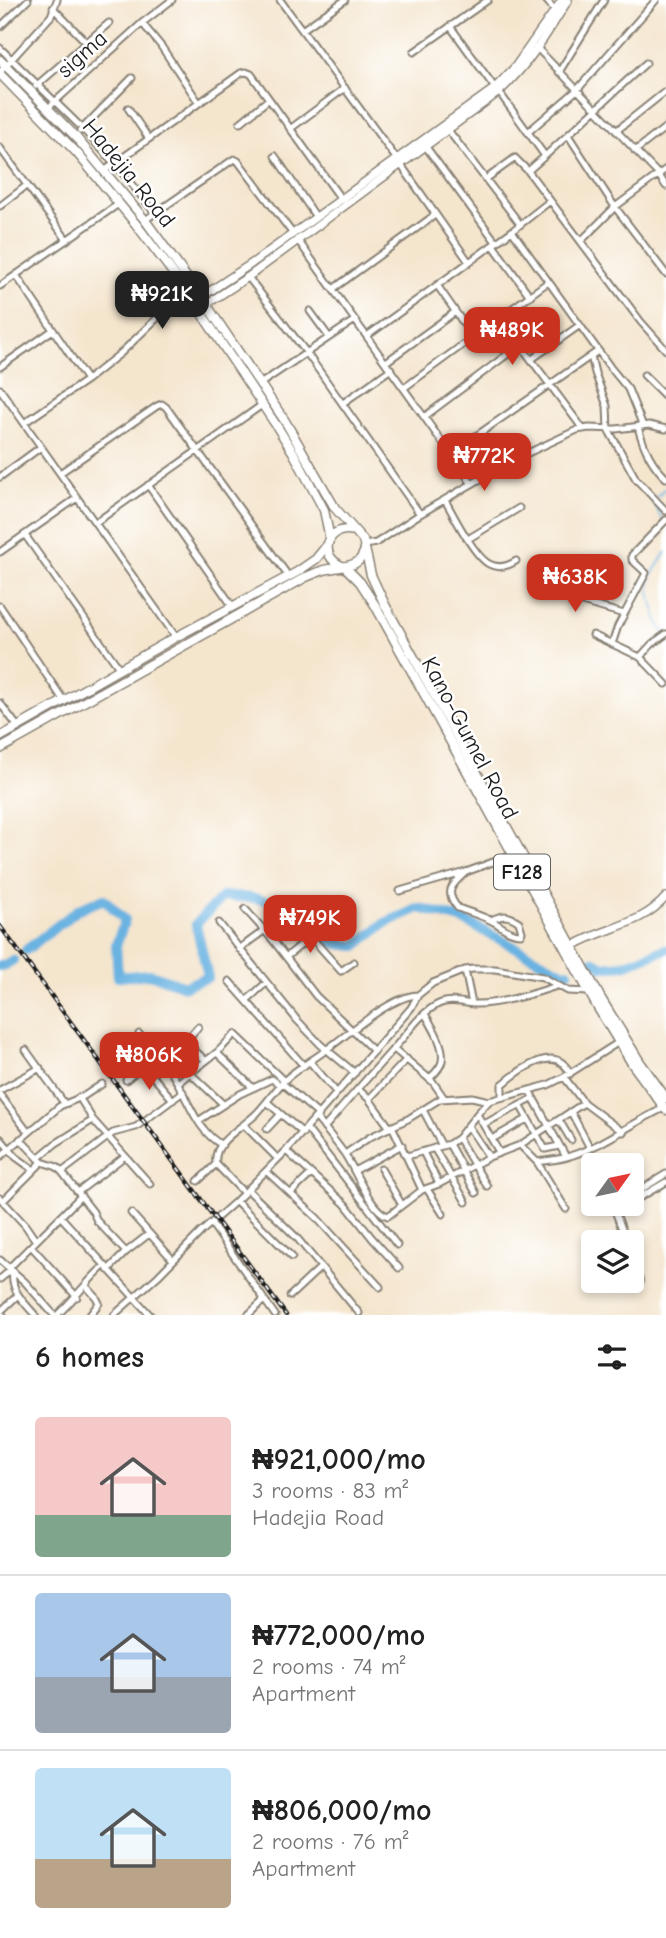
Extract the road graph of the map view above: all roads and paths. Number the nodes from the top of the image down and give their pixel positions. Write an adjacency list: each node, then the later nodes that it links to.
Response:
1 (28, 0): 19 (street)
2 (57, 0): 13 (street)
3 (172, 0): 17 (street, sigma)
4 (280, 0): 20 (street)
5 (326, 0): 14 (street)
6 (345, 0): 14 (street)
7 (488, 0): 18 (street)
8 (546, 0): 15 (street)
9 (562, 0): 15 (street)
10 (568, 0): 23 (street)
11 (604, 0): 27 (street)
12 (656, 0): 32 (street)
13 (53, 8): 21 (street); 26 (street)
14 (332, 9): 20 (street)
15 (555, 10): 31 (street)
16 (109, 23): 21 (street)
17 (142, 23): 35 (street); 36 (street, sigma)
18 (450, 26): 24 (street); 31 (street)
19 (0, 27)
20 (302, 30): 30 (street)
21 (86, 42): 29 (street)
22 (0, 48): 26 (street)
23 (538, 49): 27 (street); 31 (street)
24 (414, 52)
25 (646, 63): 38 (street)
26 (3, 67): 29 (main road, Hadejia Road / F128); 65 (main road, Hadejia Road / F128)
27 (559, 72): 32 (street)
28 (132, 78): 41 (street)
29 (34, 88): 36 (main road, Hadejia Road / F128)
30 (345, 88): 42 (street); 54 (street)
31 (497, 90): 43 (street); 45 (street); 54 (street)
32 (577, 90): 38 (street); 45 (street)
33 (666, 91): 44 (street)
34 (269, 99): 35 (street); 39 (street); 42 (street)
35 (199, 103): 48 (street)
36 (52, 105): 41 (street); 47 (main road, Hadejia Road / F128)
37 (128, 108): 48 (street)
38 (596, 109): 44 (street); 46 (street)
39 (240, 123)
40 (666, 127): 51 (street)
41 (82, 128): 47 (street); 55 (street)
42 (290, 129): 63 (street)
43 (448, 130): 49 (street); 60 (street)
44 (616, 131): 51 (street)
45 (528, 132): 53 (street)
46 (568, 135): 53 (street); 67 (street)
47 (75, 136): 57 (main road, Hadejia Road / F128)
48 (149, 139): 55 (street)
49 (426, 147): 54 (street); 77 (street)
50 (0, 148): 61 (street)
51 (635, 151): 59 (street)
52 (275, 156): 70 (street)
53 (545, 156): 58 (street)
54 (399, 162): 63 (street); 69 (street); 74 (street)
55 (115, 164): 57 (street); 68 (street)
56 (666, 169): 59 (street)
57 (104, 171): 71 (main road, Hadejia Road / F128)
58 (528, 171): 60 (street); 64 (street)
59 (658, 174): 62 (street); 67 (street)
60 (486, 179): 72 (street)
61 (26, 186): 66 (street); 75 (street)
62 (666, 186)
63 (341, 200): 70 (street)
64 (550, 201): 72 (street); 76 (street)
65 (120, 203): 75 (street); 86 (main road, Hadejia Road / F128)
66 (0, 206)
67 (615, 207): 76 (street); 79 (street)
68 (155, 213): 71 (street); 74 (street)
69 (435, 215): 78 (street); 85 (street)
70 (316, 217): 74 (street)
71 (145, 220): 88 (main road, Hadejia Road / F128)
72 (520, 224): 73 (street)
73 (512, 231): 77 (street); 82 (street)
74 (295, 236): 81 (street); 85 (street); 88 (street)
75 (67, 240): 80 (street)
76 (581, 241): 97 (street)
77 (495, 244): 78 (street); 87 (street)
78 (469, 262): 83 (street)
79 (666, 274)
80 (16, 275): 84 (street); 93 (street)
81 (248, 277): 88 (street); 99 (street)
82 (548, 282): 87 (street); 92 (street)
83 (437, 285): 90 (street); 94 (street)
84 (0, 286)
85 (332, 289): 91 (street)
86 (186, 290): 88 (main road, Hadejia Road / F128); 106 (street)
87 (530, 296): 96 (street)
88 (200, 303): 107 (main road, Hadejia Road / F128); 113 (main road, Hadejia Road / F128)
89 (310, 311): 95 (street)
90 (455, 312): 96 (street); 102 (street)
91 (355, 320): 94 (street); 95 (street)
92 (580, 324): 98 (street); 101 (street)
93 (53, 330): 103 (street); 106 (street)
94 (367, 335): 102 (street)
95 (329, 337): 99 (street)
96 (474, 337): 109 (street)
97 (666, 350)
98 (598, 351): 100 (street); 116 (street)
99 (306, 352): 107 (street); 112 (street)
100 (591, 356): 108 (street); 118 (street)
101 (532, 359): 108 (street); 114 (street)
102 (386, 362): 104 (street)
103 (0, 368)
104 (391, 369): 109 (street); 112 (street)
105 (644, 375): 111 (street)
106 (88, 380): 115 (street)
107 (260, 384): 135 (main road, Hadejia Road / F128)
108 (550, 384): 117 (street); 122 (street)
109 (404, 388): 114 (street)
110 (0, 389): 115 (street)
111 (666, 397)
112 (343, 403): 132 (street)
113 (262, 405): 121 (street); 138 (main road, Hadejia Road / F128)
114 (424, 416): 122 (street)
115 (24, 423): 120 (street)
116 (641, 426): 118 (street); 119 (street); 125 (street)
117 (583, 429): 118 (street); 126 (street)
118 (608, 429): 131 (street)
119 (666, 429)
120 (41, 447): 123 (street); 124 (street)
121 (196, 450): 123 (street); 127 (street); 143 (street)
122 (450, 454): 126 (street)
123 (60, 473): 128 (street)
124 (0, 477)
125 (666, 478)
126 (472, 484): 129 (street)
127 (148, 485): 134 (street); 146 (street)
128 (77, 498): 134 (street); 136 (street)
129 (445, 500): 132 (street); 137 (street)
130 (519, 508): 137 (street)
131 (666, 511)
132 (419, 514): 139 (street)
133 (664, 521): 147 (street)
134 (95, 523): 150 (street)
135 (354, 531): 138 (main road); 139 (main road, F128)
136 (25, 534): 140 (street); 153 (street)
137 (468, 540): 141 (street)
138 (329, 542): 142 (main road, F128); 143 (main road)
139 (365, 547): 142 (main road); 160 (main road, Kano-Gumel Road / F128)
140 (0, 552)
141 (516, 561)
142 (344, 566): 159 (main road); 160 (main road, Kano-Gumel Road / F128)
143 (289, 577): 146 (main road)
144 (542, 580): 147 (street)
145 (0, 606): 155 (street)
146 (233, 607): 150 (main road)
147 (624, 614): 151 (street)
148 (593, 635): 151 (street)
149 (664, 635): 152 (street)
150 (176, 636): 153 (main road)
151 (612, 644): 152 (street)
152 (640, 657): 154 (street)
153 (119, 668): 155 (main road)
154 (666, 683)
155 (64, 701): 157 (main road)
156 (0, 703): 157 (street)
157 (18, 727): 158 (main road)
158 (0, 737)
159 (0, 749)
160 (488, 801): 161 (main road, Kano-Gumel Road / F128); 171 (main road, Kano-Gumel Road / F128)
161 (512, 855): 162 (street); 179 (main road, Kano-Gumel Road / F128)
162 (466, 872): 163 (street); 166 (street)
163 (400, 891)
164 (666, 897): 171 (street)
165 (245, 909): 168 (street)
166 (491, 920): 166 (street)
167 (219, 923): 172 (street)
168 (265, 930): 172 (street); 173 (street)
169 (317, 932): 170 (street)
170 (311, 937): 173 (street); 174 (street)
171 (573, 946): 214 (main road, Kano-Gumel Road / F128)
172 (239, 949): 177 (street)
173 (286, 957): 185 (street)
174 (354, 961)
175 (465, 970): 178 (street); 180 (street); 182 (street)
176 (229, 981): 181 (street)
177 (266, 983): 181 (street); 192 (street)
178 (557, 986): 179 (street); 182 (street)
179 (589, 992): 189 (main road, Kano-Gumel Road / F128)
180 (418, 995): 185 (street); 193 (street)
181 (247, 1000): 199 (street)
182 (472, 1004): 183 (street)
183 (425, 1014): 190 (street); 204 (street)
184 (198, 1027): 188 (street)
185 (353, 1029): 192 (street); 193 (street)
186 (139, 1034): 187 (street)
187 (148, 1042): 196 (street); 198 (street)
188 (186, 1042): 196 (street); 197 (street)
189 (619, 1042): 203 (street); 214 (main road, Kano-Gumel Road / F128)
190 (394, 1049): 195 (street); 210 (street)
191 (26, 1050): 200 (street)
192 (327, 1050): 199 (street); 202 (street)
193 (374, 1051): 202 (street)
194 (217, 1053): 197 (street); 207 (street); 209 (street)
195 (407, 1059): 204 (street); 222 (street)
196 (163, 1060): 206 (street)
197 (205, 1060): 201 (street)
198 (124, 1063)
199 (307, 1064): 207 (street); 215 (street)
200 (40, 1068): 211 (street); 225 (street)
201 (190, 1073): 206 (street); 227 (street)
202 (355, 1073): 215 (street)
203 (567, 1075): 212 (street); 218 (street); 226 (street)
204 (429, 1079): 219 (street)
205 (126, 1080): 221 (street)
206 (178, 1083): 213 (street)
207 (282, 1083): 209 (street); 224 (street); 234 (street)
208 (102, 1084): 217 (street)
209 (252, 1087): 227 (street)
210 (358, 1089): 222 (street); 244 (street)
211 (0, 1090)
212 (529, 1090): 218 (street); 220 (street)
213 (183, 1092): 221 (street); 238 (street)
214 (657, 1092): 229 (main road, Kano-Gumel Road / F128)
215 (337, 1093): 234 (street)
216 (0, 1095): 247 (street)
217 (79, 1097): 225 (street); 236 (street)
218 (502, 1097): 223 (street)
219 (444, 1098): 223 (street); 230 (street)
220 (532, 1099): 228 (street); 242 (street)
221 (173, 1100): 251 (street)
222 (369, 1100): 243 (street)
223 (489, 1101): 233 (street)
224 (267, 1102): 232 (street); 240 (street)
225 (64, 1103): 247 (street)
226 (584, 1103): 231 (street); 248 (street)
227 (223, 1104): 238 (street)
228 (520, 1105): 235 (street); 239 (street)
229 (665, 1105): 248 (street)
230 (422, 1110): 243 (street); 258 (street)
231 (571, 1112): 237 (street); 262 (street)
232 (281, 1114): 245 (street); 246 (street)
233 (477, 1114): 239 (street); 241 (street)
234 (317, 1116): 244 (street); 246 (street)
235 (527, 1119): 249 (street); 254 (street)
236 (93, 1120): 251 (street); 274 (street)
237 (559, 1120): 242 (street); 255 (street)
238 (198, 1121): 256 (street)
239 (484, 1124): 254 (street)
240 (244, 1125): 256 (street); 273 (street)
241 (468, 1126): 252 (street); 271 (street)
242 (548, 1126): 249 (street); 260 (street)
243 (391, 1127): 257 (street); 267 (street)
244 (324, 1128): 267 (street)
245 (267, 1129)
246 (305, 1131): 264 (street); 310 (street)
247 (27, 1132): 253 (street)
248 (623, 1132): 262 (street)
249 (536, 1134): 259 (street); 260 (street)
250 (0, 1138): 263 (street)
251 (108, 1138): 268 (street); 280 (street)
252 (458, 1138): 258 (street); 277 (street)
253 (20, 1139): 263 (street); 274 (street)
254 (492, 1139): 266 (street)
255 (570, 1140)
256 (222, 1145): 276 (street)
257 (402, 1145): 269 (street); 282 (street)
258 (445, 1145): 261 (street); 283 (street)
259 (520, 1145): 266 (street); 275 (street)
260 (559, 1146): 272 (street)
261 (434, 1148): 265 (street); 286 (street)
262 (590, 1148): 272 (street)
263 (8, 1150): 270 (street); 279 (street)
264 (286, 1151): 273 (street); 284 (street)
265 (423, 1152): 269 (street); 290 (street)
266 (499, 1152): 271 (street)
267 (345, 1154): 282 (street)
268 (125, 1156): 289 (street); 297 (street)
269 (407, 1156): 293 (street)
270 (0, 1157)
271 (489, 1157): 277 (street)
272 (566, 1157): 275 (street)
273 (278, 1159): 281 (street)
274 (40, 1160): 279 (street); 280 (street)
275 (537, 1162): 303 (street)
276 (216, 1164): 287 (street); 294 (street)
277 (475, 1165): 283 (street); 291 (street)
278 (380, 1169): 302 (street)
279 (34, 1170): 299 (street)
280 (62, 1171): 297 (street)
281 (266, 1171): 294 (street); 295 (street)
282 (354, 1171): 302 (street)
283 (463, 1171): 286 (street); 296 (street)
284 (311, 1174): 295 (street); 317 (street)
285 (666, 1174): 292 (street)
286 (451, 1177): 290 (street); 301 (street)
287 (198, 1181)
288 (666, 1182): 298 (street)
289 (150, 1184)
290 (439, 1184): 293 (street)
291 (488, 1186)
292 (644, 1188)
293 (424, 1190): 302 (street); 305 (street)
294 (246, 1192): 300 (street); 315 (street)
295 (290, 1193): 321 (street)
296 (476, 1193)
297 (80, 1194): 306 (street); 311 (street)
298 (644, 1195)
299 (2, 1200): 309 (street)
300 (236, 1201): 307 (street); 312 (street)
301 (466, 1202)
302 (402, 1205)
303 (566, 1209)
304 (131, 1213): 308 (street)
305 (443, 1214)
306 (61, 1217): 309 (street); 316 (street)
307 (211, 1223): 314 (street); 326 (street)
308 (149, 1234): 311 (street); 314 (street)
309 (34, 1243): 318 (street); 324 (street)
310 (397, 1245)
311 (126, 1252): 316 (street)
312 (292, 1257)
313 (0, 1260): 318 (street)
314 (173, 1260): 325 (street)
315 (321, 1267): 323 (street); 327 (street)
316 (106, 1268): 320 (street); 325 (street)
317 (399, 1268)
318 (11, 1270): 319 (street); 322 (street); 331 (street)
319 (0, 1279)
320 (86, 1286): 324 (street); 332 (street)
321 (380, 1287)
322 (18, 1295): 329 (street); 330 (street)
323 (290, 1296)
324 (76, 1297): 331 (street)
325 (133, 1297): 328 (street); 333 (street)
326 (264, 1300): 334 (street); 335 (street)
327 (359, 1313)
328 (147, 1314)
329 (3, 1315)
330 (35, 1315)
331 (55, 1315)
332 (90, 1315)
333 (114, 1315)
334 (248, 1315)
335 (275, 1315)

